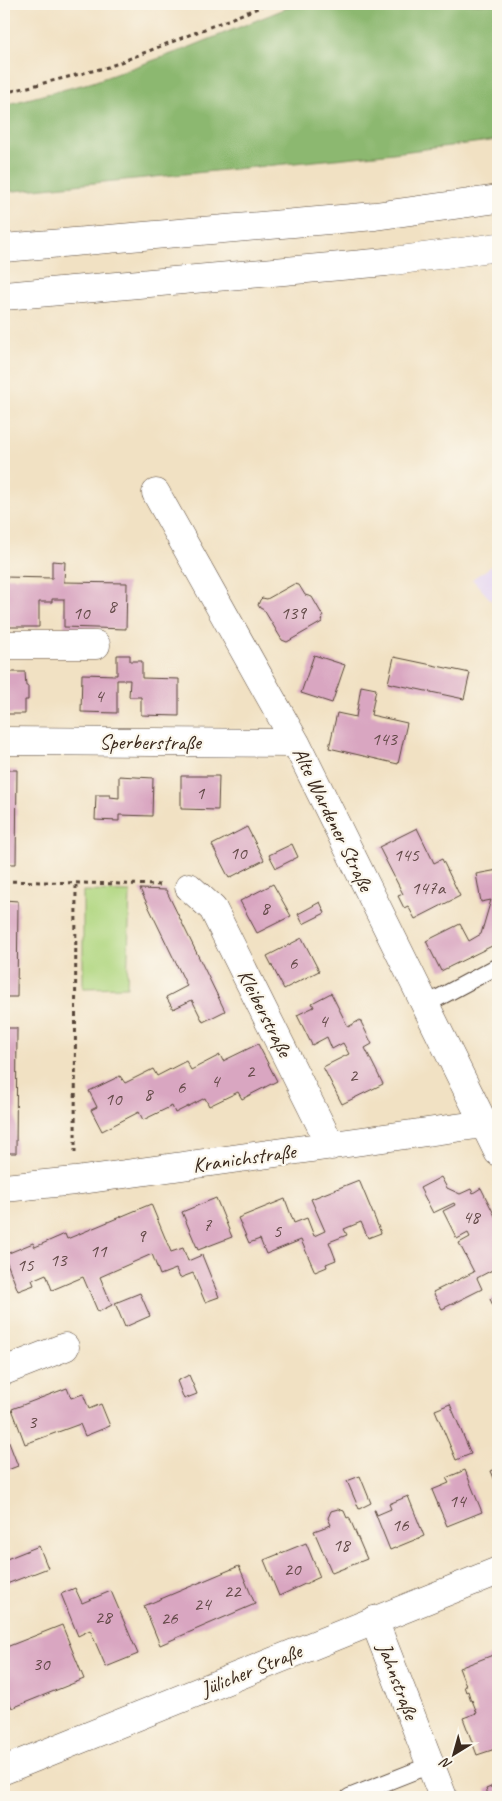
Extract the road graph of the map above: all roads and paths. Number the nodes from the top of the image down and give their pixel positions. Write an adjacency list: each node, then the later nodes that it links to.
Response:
1 (268, 4): 2 (path)
2 (4, 93)
3 (498, 199): 5 (main road)
4 (498, 247): 6 (main road)
5 (4, 248)
6 (4, 296)
7 (156, 493): 11 (main road, Alte Wardener Straße)
8 (4, 644): 9 (main road)
9 (96, 645)
10 (4, 741): 11 (main road, Sperberstraße)
11 (296, 743): 16 (main road, Alte Wardener Straße)
12 (4, 880): 13 (path)
13 (76, 882): 14 (path); 20 (path)
14 (189, 887): 18 (main road, Kleiberstraße)
15 (498, 966): 16 (lane)
16 (425, 1005): 17 (main road, Alte Wardener Straße)
17 (484, 1124): 18 (main road, Kranichstraße); 19 (main road, Alte Wardener Straße)
18 (331, 1146): 20 (main road, Kranichstraße)
19 (498, 1152)
20 (75, 1181): 21 (main road, Kranichstraße)
21 (4, 1188)
22 (65, 1347): 23 (main road)
23 (4, 1371)
24 (498, 1570): 25 (main road, Jülicher Straße)
25 (374, 1620): 26 (main road, Jahnstraße); 27 (main road, Jülicher Straße)
26 (430, 1765): 28 (lane); 29 (main road, Jahnstraße)
27 (4, 1770)
28 (349, 1797)
29 (443, 1797)

